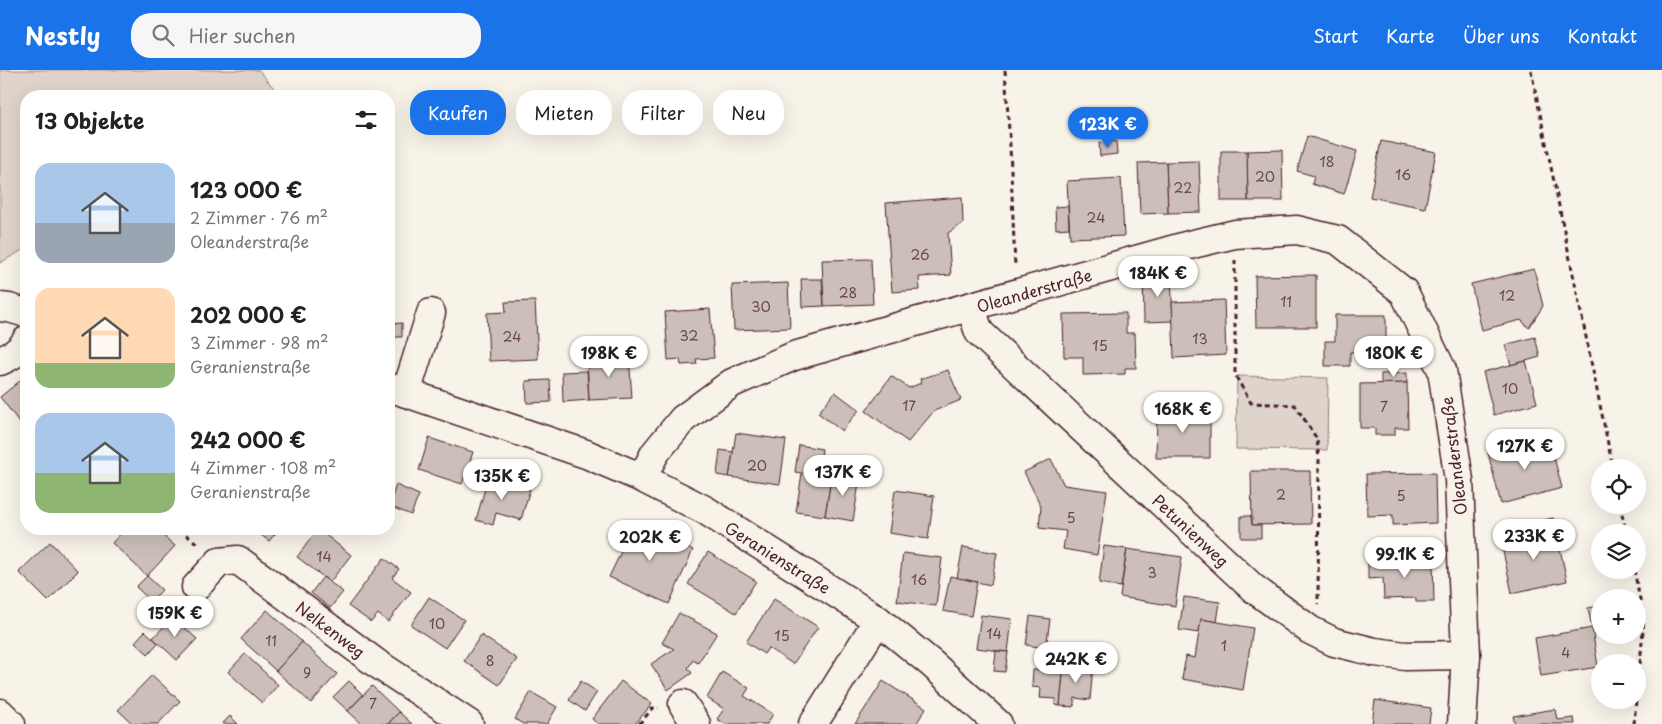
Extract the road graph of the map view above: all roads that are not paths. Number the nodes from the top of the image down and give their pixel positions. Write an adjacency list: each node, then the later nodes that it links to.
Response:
1 (0, 307): 3 (street)
2 (971, 308): 8 (street, Oleanderstraße); 11 (street, Petunienweg); 11 (street, Oleanderstraße)
3 (20, 311)
4 (431, 312): 7 (street)
5 (20, 348): 6 (street)
6 (0, 360)
7 (397, 390): 8 (street, Geranienstraße)
8 (642, 478): 10 (street, Geranienstraße)
9 (196, 586): 14 (street, Nelkenweg)
10 (878, 620): 15 (street); 16 (street, Geranienstraße)
11 (1466, 655): 17 (street, Oleanderstraße)
12 (0, 713): 13 (street)
13 (11, 724)
14 (469, 724)
15 (813, 724)
16 (998, 724)
17 (1462, 724)

